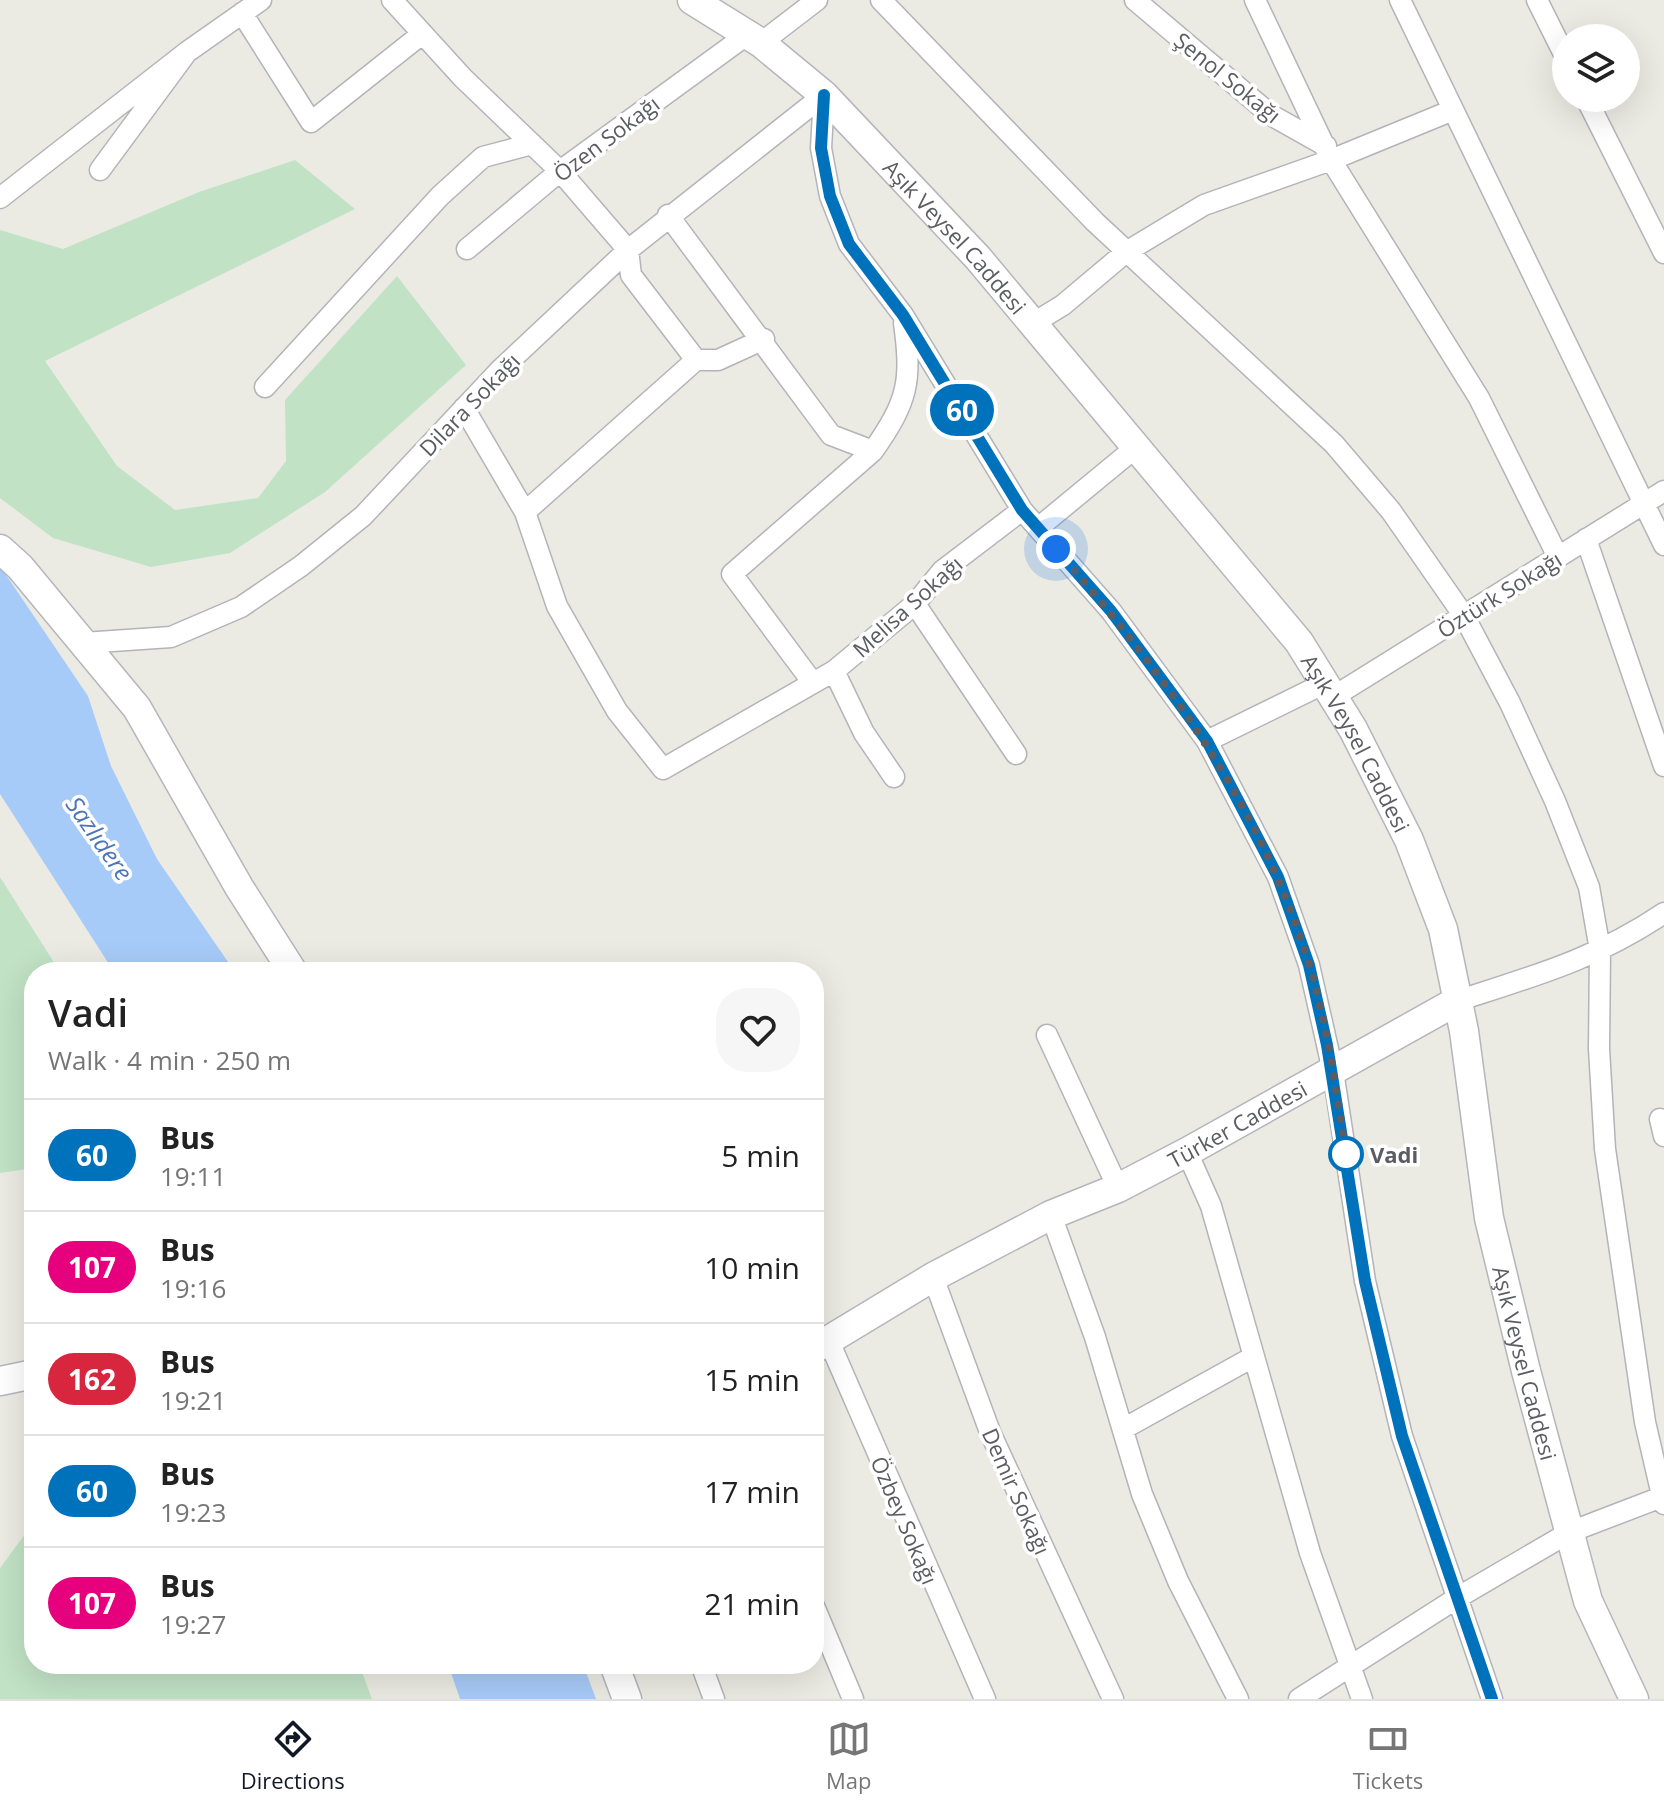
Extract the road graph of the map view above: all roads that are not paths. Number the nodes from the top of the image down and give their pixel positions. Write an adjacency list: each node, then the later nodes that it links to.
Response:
1 (261, 0): 10 (street)
2 (392, 0): 12 (street)
3 (692, 0): 13 (street, Aşık Veysel Caddesi)
4 (817, 0): 13 (street, Özen Sokağı)
5 (881, 0): 26 (street)
6 (1135, 0): 19 (street, Şenol Sokağı)
7 (1255, 0): 19 (street)
8 (1400, 0): 16 (street)
9 (1537, 0): 11 (street)
10 (242, 13): 12 (street); 14 (street)
11 (1552, 30)
12 (422, 34): 18 (street)
13 (755, 38): 15 (street, Aşık Veysel Caddesi); 21 (street, Özen Sokağı)
14 (187, 52): 20 (street); 22 (street)
15 (824, 95): 23 (street, Dilara Sokağı); 28 (street); 29 (street, Aşık Veysel Caddesi)
16 (1453, 110): 19 (street); 37 (street)
17 (1593, 112): 27 (street)
18 (532, 144): 21 (street); 32 (street)
19 (1328, 153): 26 (street); 44 (street)
20 (100, 170)
21 (560, 171): 24 (street, Özen Sokağı); 25 (street)
22 (0, 198)
23 (668, 215): 25 (street, Dilara Sokağı); 30 (street)
24 (467, 249)
25 (628, 250): 31 (street); 33 (street, Dilara Sokağı)
26 (1126, 252): 29 (street); 46 (street)
27 (1664, 253)
28 (903, 315): 35 (street); 38 (street)
29 (1032, 324): 34 (street, Aşık Veysel Caddesi)
30 (764, 339): 31 (street); 35 (street)
31 (696, 360): 39 (street)
32 (265, 387)
33 (464, 408): 39 (street); 47 (street, Dilara Sokağı)
34 (1135, 448): 40 (street); 50 (street, Aşık Veysel Caddesi)
35 (873, 451): 49 (street)
36 (1664, 491): 37 (street, Öztürk Sokağı)
37 (1644, 503): 41 (street, Öztürk Sokağı); 42 (street)
38 (1022, 510): 40 (street); 45 (street, Melisa Sokağı)
39 (525, 512): 49 (street, Melisa Sokağı)
40 (1038, 528): 51 (street)
41 (1586, 539): 44 (street, Öztürk Sokağı); 53 (street)
42 (1664, 545)
43 (0, 549): 47 (street)
44 (1558, 557): 46 (street, Öztürk Sokağı)
45 (915, 604): 48 (street, Melisa Sokağı); 52 (street)
46 (1464, 616): 50 (street, Öztürk Sokağı); 56 (street)
47 (83, 643): 57 (street)
48 (834, 671): 49 (street, Melisa Sokağı); 54 (street)
49 (813, 683)
50 (1329, 690): 51 (street, Öztürk Sokağı); 58 (street, Aşık Veysel Caddesi)
51 (1207, 741): 60 (street)
52 (1016, 754)
53 (1664, 766)
54 (894, 777)
55 (1664, 913): 56 (street, Türker Caddesi)
56 (1600, 950): 58 (street, Türker Caddesi); 71 (street)
57 (287, 962)
58 (1457, 1001): 60 (street, Türker Caddesi); 72 (street, Aşık Veysel Caddesi)
59 (1047, 1035): 62 (street)
60 (1333, 1071): 61 (street, Türker Caddesi); 73 (street)
61 (1187, 1152): 62 (street, Türker Caddesi); 67 (street)
62 (1118, 1188): 63 (street, Türker Caddesi)
63 (1051, 1215): 64 (street, Türker Caddesi); 70 (street)
64 (933, 1277): 65 (street, Türker Caddesi); 82 (street, Demir Sokağı)
65 (824, 1342)
66 (824, 1350): 81 (street, Özbey Sokağı)
67 (1253, 1357): 70 (street); 75 (street)
68 (24, 1376): 69 (street)
69 (0, 1381)
70 (1123, 1429): 83 (street)
71 (1663, 1499): 72 (street)
72 (1570, 1532): 73 (street); 87 (street, Aşık Veysel Caddesi)
73 (1457, 1598): 75 (street); 86 (street)
74 (824, 1630): 80 (street)
75 (1349, 1666): 84 (street); 85 (street)
76 (618, 1674): 78 (street)
77 (705, 1674): 79 (street)
78 (627, 1699)
79 (714, 1699)
80 (853, 1699)
81 (985, 1699)
82 (1113, 1699)
83 (1238, 1699)
84 (1299, 1699)
85 (1362, 1699)
86 (1492, 1699)
87 (1634, 1699)

